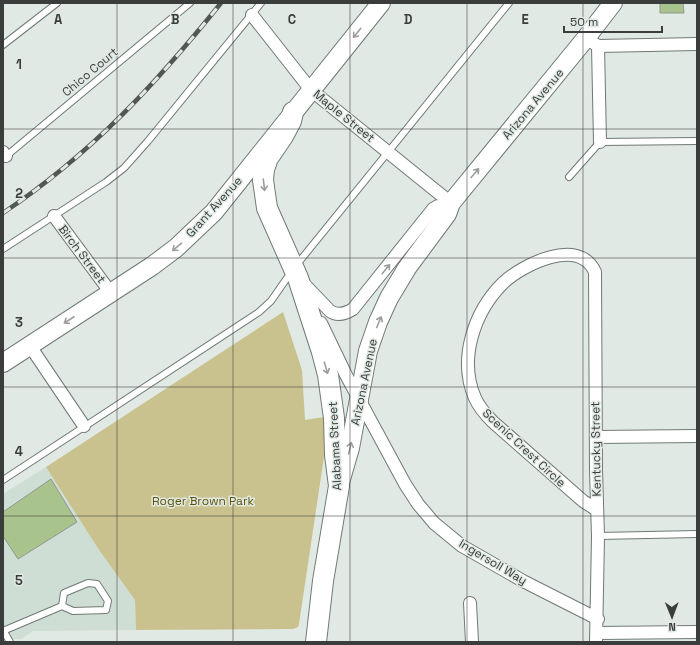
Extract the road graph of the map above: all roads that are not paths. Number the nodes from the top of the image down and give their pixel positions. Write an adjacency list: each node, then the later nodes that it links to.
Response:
1 (57, 3): 10 (lane)
2 (190, 3): 16 (lane, Chico Court)
3 (261, 3): 7 (lane)
4 (381, 3): 11 (main road, Grant Avenue, one-way to 11)
5 (509, 3): 15 (lane)
6 (613, 3): 8 (main road, Arizona Avenue)
7 (252, 15): 11 (street, Maple Street); 19 (lane)
8 (592, 42): 9 (street); 13 (street); 18 (main road, Arizona Avenue, one-way to 8)
9 (697, 44)
10 (3, 45)
11 (311, 90): 12 (main road, Grant Avenue); 15 (street, Maple Street)
12 (293, 112): 22 (main road, Alabama Street, one-way to 22); 23 (main road, Grant Avenue, one-way to 23)
13 (600, 142): 14 (lane); 17 (lane)
14 (697, 142)
15 (388, 152): 18 (street, Maple Street); 22 (lane)
16 (4, 156)
17 (569, 177)
18 (451, 203): 22 (street, Arizona Avenue, one-way to 18); 26 (main road, Arizona Avenue, one-way to 18)
19 (54, 216): 20 (lane); 23 (street, Birch Street)
20 (3, 249)
21 (587, 260): 29 (street, Kentucky Street); 32 (street, Scenic Crest Circle)
22 (296, 273): 26 (street, Alabama Street); 27 (lane); 31 (main road, Alabama Street, one-way to 31)
23 (111, 292): 24 (main road, Grant Avenue, one-way to 24)
24 (30, 346): 25 (main road, Grant Avenue); 27 (street)
25 (3, 363)
26 (359, 400): 31 (main road, Arizona Avenue, one-way to 26); 37 (street, Ingersoll Way)
27 (84, 426): 30 (lane)
28 (697, 436): 29 (street)
29 (596, 437): 32 (street, Kentucky Street)
30 (3, 480)
31 (339, 486): 42 (main road, Alabama Street)
32 (597, 510): 34 (street, Kentucky Street)
33 (697, 534): 34 (lane)
34 (598, 536): 37 (street, Kentucky Street)
35 (470, 602): 43 (street)
36 (62, 606): 36 (lane); 38 (lane)
37 (598, 619): 40 (street, Kentucky Street)
38 (3, 631): 41 (lane)
39 (697, 632): 40 (street)
40 (596, 637)
41 (10, 642)
42 (316, 642)
43 (472, 642)

